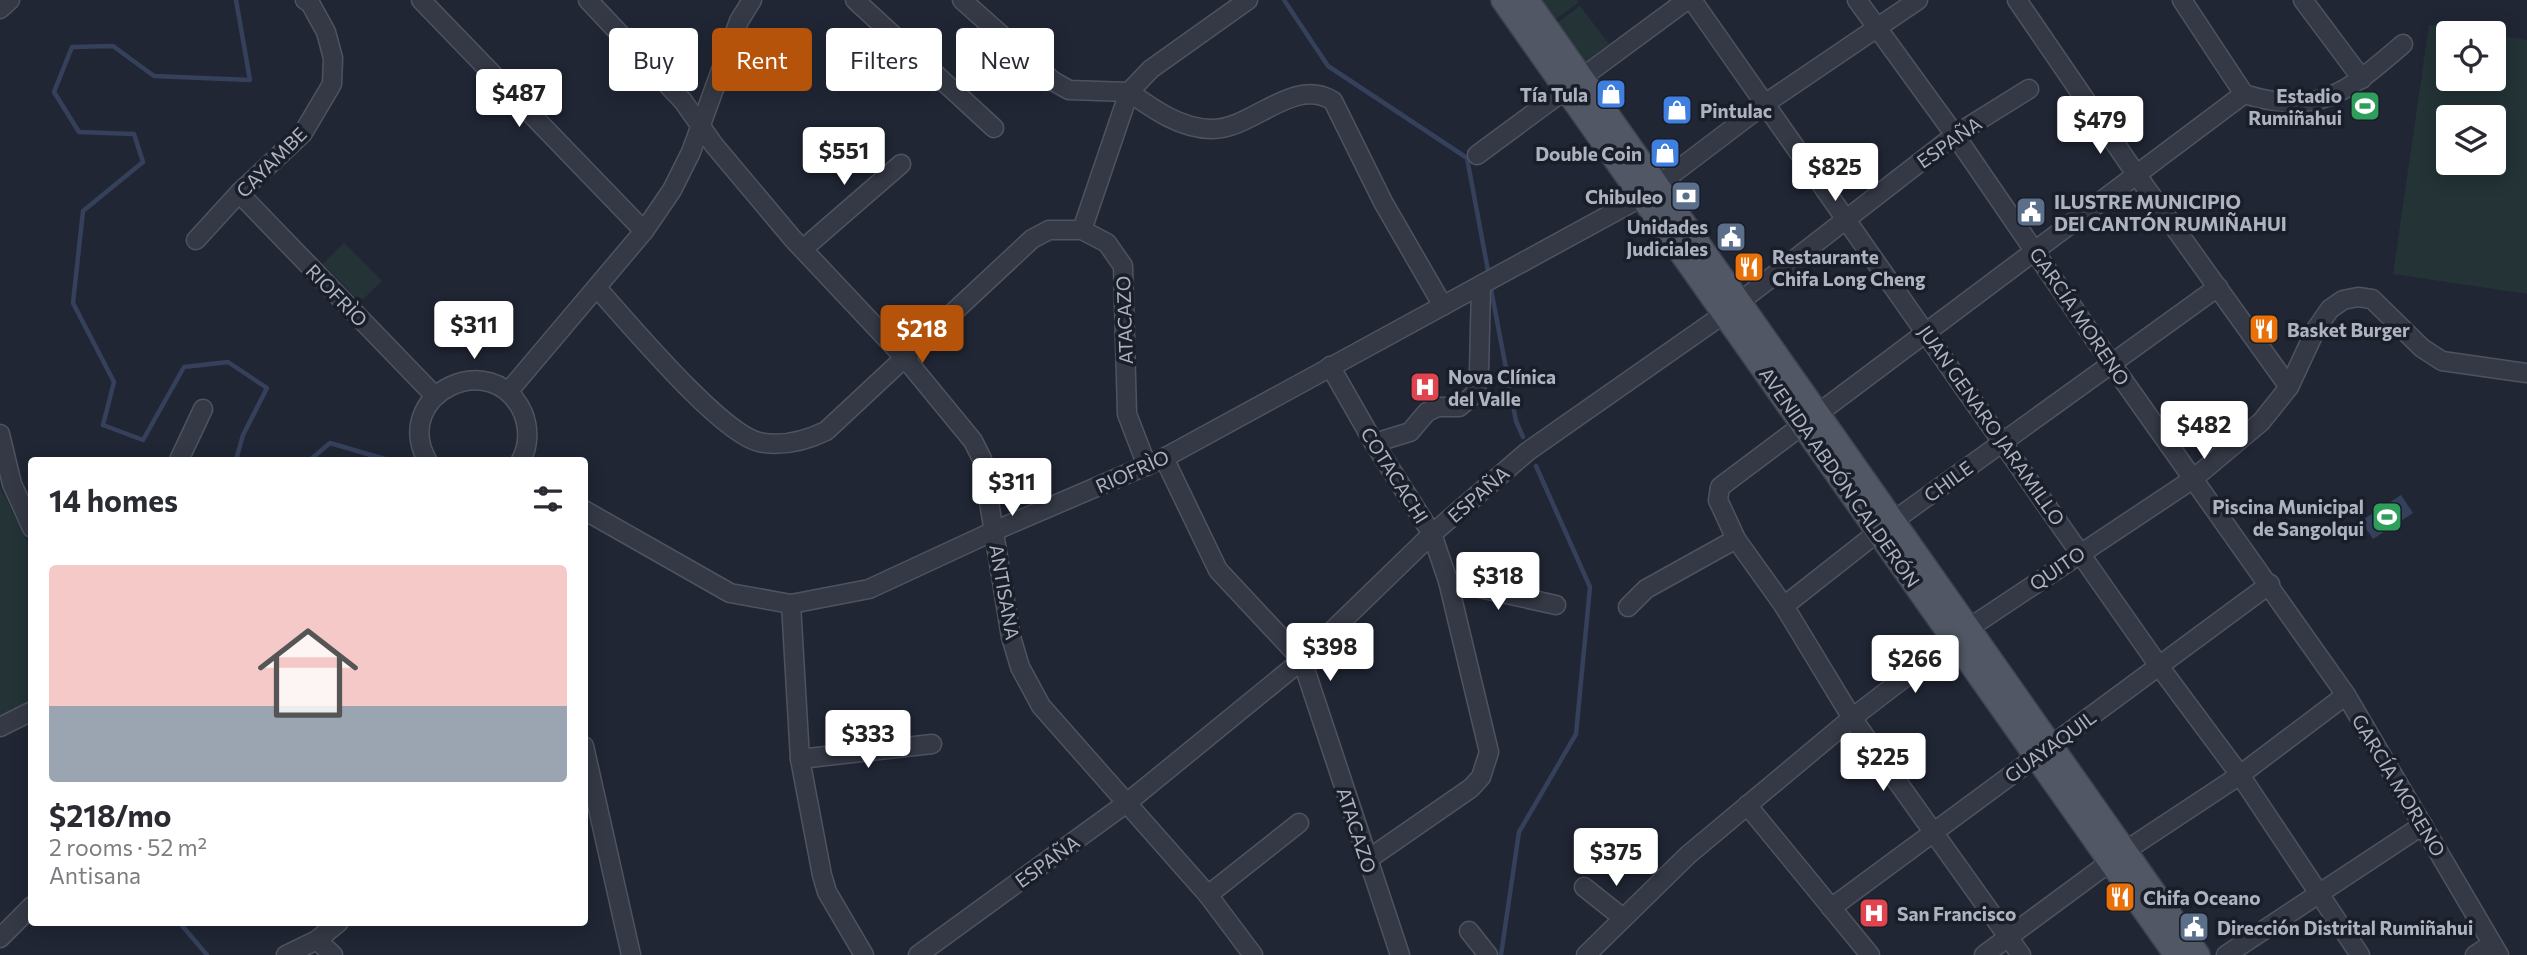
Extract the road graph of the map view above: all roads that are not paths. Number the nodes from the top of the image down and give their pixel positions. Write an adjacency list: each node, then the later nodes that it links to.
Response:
1 (9, 0): 17 (street)
2 (421, 0): 36 (street)
3 (588, 0): 26 (street, ANTISANA)
4 (752, 0): 26 (street)
5 (855, 0): 27 (street)
6 (962, 0): 23 (street)
7 (1248, 0): 23 (street)
8 (1503, 0): 21 (main road, AVENIDA ABDÓN CALDERÓN)
9 (1527, 0): 21 (main road, AVENIDA ABDÓN CALDERÓN)
10 (1689, 0): 21 (street); 25 (street, JUAN GENARO JARAMILLO)
11 (1857, 0): 18 (street, GARCÍA MORENO)
12 (1918, 0): 18 (street, RIOFRÌO)
13 (2017, 0): 31 (street)
14 (2182, 0): 24 (street)
15 (2303, 0): 20 (street)
16 (308, 1): 33 (street, CAYAMBE)
17 (0, 9)
18 (1876, 26): 25 (street, RIOFRÌO); 28 (street, GARCÍA MORENO)
19 (2403, 44): 20 (street)
20 (2362, 79): 24 (street)
21 (1573, 82): 29 (street); 32 (main road, AVENIDA ABDÓN CALDERÓN)
22 (2029, 89): 28 (street, ESPAÑA)
23 (1129, 92): 35 (street); 43 (street)
24 (2244, 94): 31 (street)
25 (1766, 103): 32 (street, RIOFRÌO); 34 (street, JUAN GENARO JARAMILLO)
26 (700, 124): 36 (street); 38 (street, ANTISANA)
27 (995, 128)
28 (1955, 135): 34 (street, ESPAÑA); 39 (street, GARCÍA MORENO)
29 (1477, 155)
30 (901, 164): 38 (street)
31 (2136, 174): 39 (street); 41 (street)
32 (1649, 192): 40 (street, RIOFRÌO); 44 (main road, AVENIDA ABDÓN CALDERÓN)
33 (239, 193): 37 (street, CAYAMBE); 52 (street, RIOFRÌO)
34 (1847, 218): 44 (street, ESPAÑA); 45 (street, JUAN GENARO JARAMILLO)
35 (1082, 230): 46 (street); 62 (street, ATACAZO)
36 (644, 231): 42 (street)
37 (196, 240)
38 (803, 249): 46 (street, ANTISANA)
39 (2035, 250): 45 (street); 47 (street, GARCÍA MORENO)
40 (1488, 281): 43 (street, RIOFRÌO); 57 (street)
41 (2218, 287): 47 (street, CHILE); 50 (street)
42 (597, 288): 46 (street); 51 (street)
43 (1443, 306): 48 (street, RIOFRÌO)
44 (1732, 308): 54 (main road, AVENIDA ABDÓN CALDERÓN); 68 (street, ESPAÑA)
45 (1927, 332): 54 (street); 56 (street, JUAN GENARO JARAMILLO)
46 (904, 357): 67 (street, ANTISANA)
47 (2110, 363): 56 (street, CHILE); 63 (street, GARCÍA MORENO)
48 (1331, 366): 57 (street, COTACACHI); 61 (street, RIOFRÌO)
49 (2527, 373): 50 (street, QUITO)
50 (2289, 387): 63 (street, QUITO)
51 (508, 392): 52 (street); 60 (street)
52 (435, 396): 59 (street)
53 (204, 408): 58 (street)
54 (1810, 419): 66 (main road, AVENIDA ABDÓN CALDERÓN); 69 (street)
55 (0, 434): 65 (street)
56 (2003, 441): 66 (street, CHILE); 70 (street, JUAN GENARO JARAMILLO)
57 (1374, 443): 68 (street, COTACACHI)
58 (180, 457)
59 (426, 457)
60 (522, 457)
61 (1164, 458): 62 (street, RIOFRÌO); 78 (street, ATACAZO)
62 (1147, 466): 67 (street, RIOFRÌO)
63 (2193, 479): 70 (street, QUITO); 72 (street, GARCÍA MORENO)
64 (588, 512): 73 (street, RIOFRÌO)
65 (28, 519)
66 (1886, 526): 75 (street, CHILE); 77 (main road, AVENIDA ABDÓN CALDERÓN)
67 (995, 531): 73 (street, RIOFRÌO); 89 (street, ANTISANA)
68 (1433, 534): 71 (street, COTACACHI); 78 (street, ESPAÑA)
69 (1736, 539): 75 (street); 76 (street)
70 (2081, 551): 77 (street, QUITO); 79 (street, JUAN GENARO JARAMILLO)
71 (1448, 581): 74 (street); 95 (street, COTACACHI)
72 (2270, 584): 79 (street, GUAYAQUIL); 80 (street, GARCÍA MORENO)
73 (791, 604): 86 (street)
74 (1556, 605)
75 (1784, 606): 82 (street)
76 (1628, 607)
77 (1962, 635): 82 (street, QUITO); 85 (main road, AVENIDA ABDÓN CALDERÓN)
78 (1302, 660): 89 (street, ESPAÑA); 95 (street, ATACAZO)
79 (2159, 666): 85 (street, GUAYAQUIL); 88 (street, JUAN GENARO JARAMILLO)
80 (2346, 695): 88 (street); 92 (street, GARCÍA MORENO)
81 (28, 713): 83 (street)
82 (1852, 718): 90 (street, QUITO); 93 (street)
83 (0, 727)
84 (932, 744): 86 (street)
85 (2044, 751): 93 (street, GUAYAQUIL); 94 (main road, AVENIDA ABDÓN CALDERÓN)
86 (800, 759): 112 (street)
87 (588, 764): 111 (street)
88 (2240, 775): 94 (street); 97 (street, JUAN GENARO JARAMILLO)
89 (1128, 802): 98 (street, ANTISANA); 113 (street, ESPAÑA)
90 (1747, 805): 99 (street); 101 (street, QUITO)
91 (1299, 823): 98 (street)
92 (2423, 825): 97 (street); 107 (street, GARCÍA MORENO)
93 (1934, 831): 99 (street, GUAYAQUIL); 104 (street)
94 (2118, 857): 104 (street); 120 (main road, AVENIDA ABDÓN CALDERÓN); 121 (main road, AVENIDA ABDÓN CALDERÓN)
95 (1367, 860): 114 (street, ATACAZO)
96 (1584, 887): 101 (street)
97 (2319, 892): 122 (street); 123 (street, JUAN GENARO JARAMILLO)
98 (1209, 895): 108 (street, ANTISANA)
99 (1831, 908): 117 (street)
100 (28, 910): 105 (street)
101 (1623, 918): 116 (street, QUITO)
102 (334, 926): 106 (street)
103 (1469, 931): 115 (street)
104 (2008, 936): 118 (street); 119 (street)
105 (0, 938)
106 (317, 940): 109 (street); 110 (street)
107 (2495, 949): 124 (street)
108 (1243, 952)
109 (286, 955)
110 (333, 955)
111 (631, 955)
112 (864, 955)
113 (918, 955)
114 (1400, 955)
115 (1488, 955)
116 (1586, 955)
117 (1870, 955)
118 (1984, 955)
119 (2021, 955)
120 (2176, 955)
121 (2198, 955)
122 (2226, 955)
123 (2360, 955)
124 (2475, 955)

